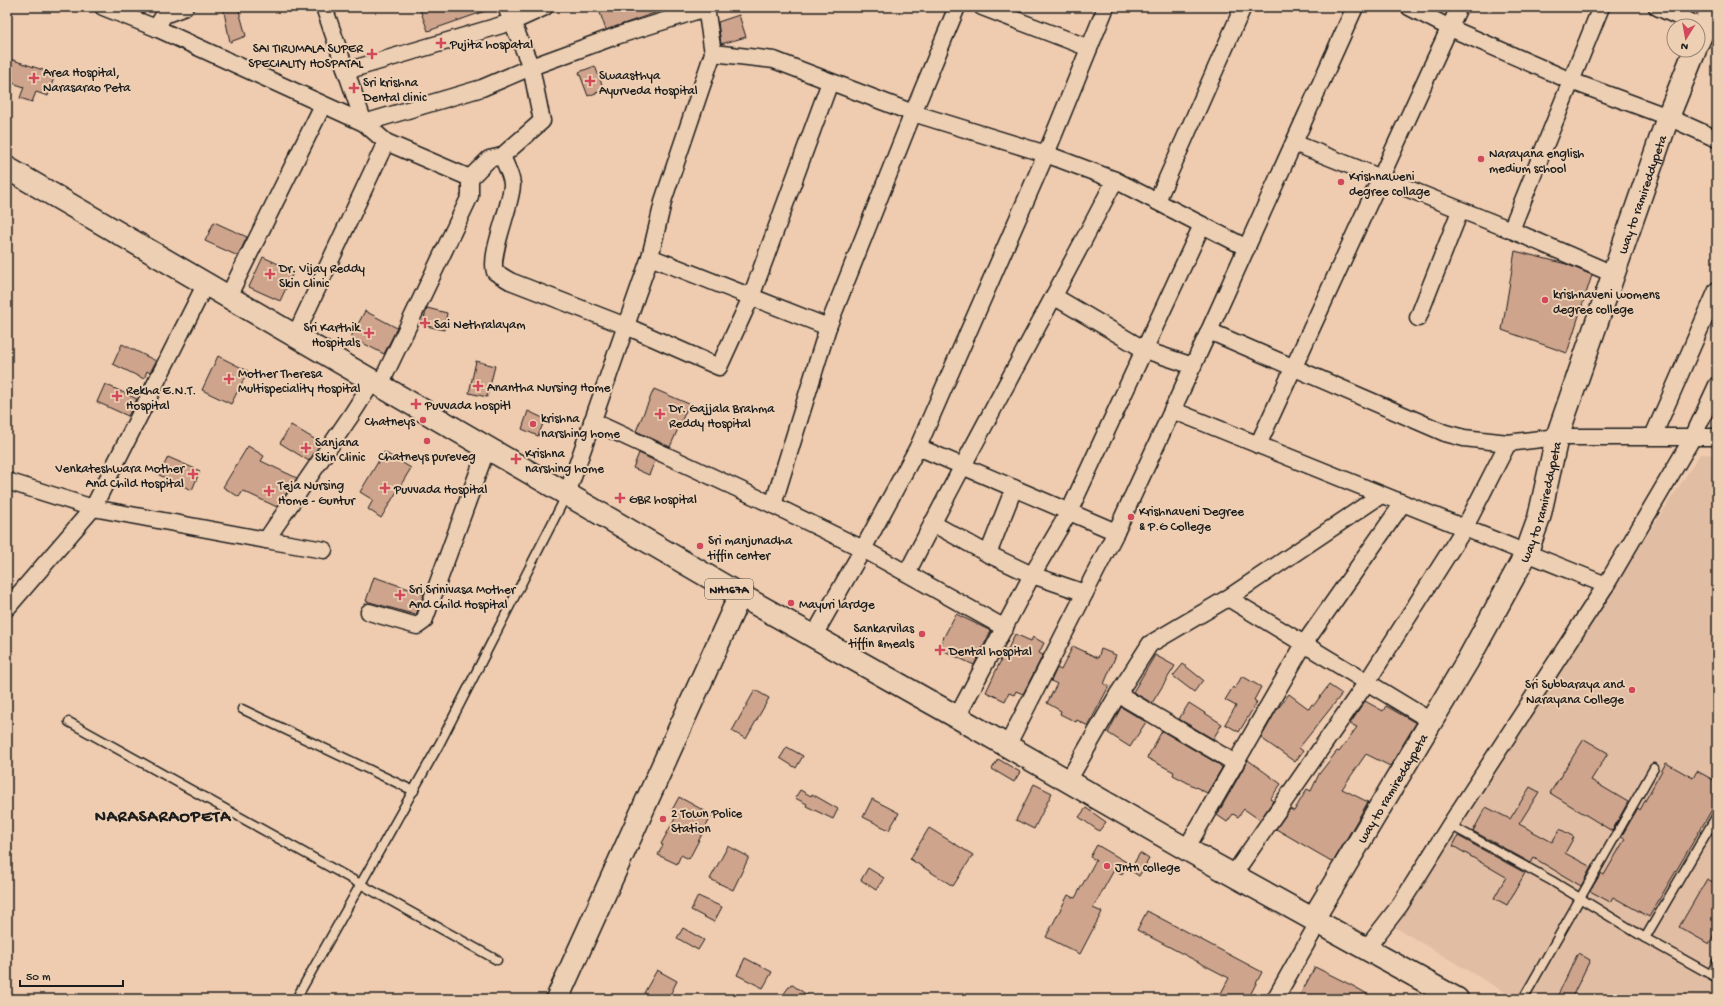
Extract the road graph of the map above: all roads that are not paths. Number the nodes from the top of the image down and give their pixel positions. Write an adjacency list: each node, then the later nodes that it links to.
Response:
1 (103, 7): 20 (street)
2 (185, 7): 20 (street)
3 (324, 7): 26 (street)
4 (506, 7): 18 (street)
5 (545, 7): 18 (street)
6 (707, 7): 23 (street); 25 (street)
7 (957, 7): 30 (street)
8 (982, 7): 22 (street)
9 (1106, 7): 22 (street)
10 (1243, 7): 42 (street)
11 (1355, 7): 35 (street)
12 (1408, 7): 21 (street)
13 (1459, 7): 21 (street)
14 (1601, 7): 27 (street)
15 (1657, 7): 17 (street)
16 (1713, 7): 19 (main road)
17 (1674, 18)
18 (512, 22): 25 (street); 26 (street)
19 (1706, 23)
20 (156, 28): 29 (street)
21 (1450, 28): 27 (street); 40 (street)
22 (1090, 48): 36 (street)
23 (714, 53): 28 (street); 47 (street)
24 (1692, 58): 31 (main road, way to ramireddypeta)
25 (531, 67): 32 (street); 37 (street)
26 (346, 71): 32 (street)
27 (1571, 81): 31 (street); 45 (street)
28 (830, 82): 30 (street); 53 (street)
29 (323, 104): 32 (street); 52 (street)
30 (913, 113): 36 (street); 56 (street)
31 (1668, 117): 33 (street); 48 (main road, way to ramireddypeta)
32 (364, 123): 34 (street)
33 (1717, 139)
34 (386, 142): 39 (street); 58 (street)
35 (1294, 143): 40 (street); 46 (street)
36 (1046, 154): 41 (street); 72 (street)
37 (502, 156): 39 (street); 55 (street)
38 (7, 168): 49 (main road, NH167A)
39 (470, 178): 62 (street)
40 (1381, 178): 43 (street); 61 (street)
41 (1115, 180): 42 (street); 51 (street)
42 (1157, 201): 44 (street)
43 (1460, 211): 45 (street); 54 (street)
44 (1202, 225): 46 (street); 59 (street)
45 (1511, 230): 48 (street)
46 (1247, 248): 57 (street)
47 (650, 257): 53 (street); 55 (street)
48 (1613, 274): 69 (main road, way to ramireddypeta)
49 (206, 283): 52 (main road, NH167A); 81 (street)
50 (1717, 290): 66 (street)
51 (1055, 296): 59 (street); 74 (street)
52 (228, 297): 58 (main road, NH167A)
53 (751, 297): 55 (street); 56 (street)
54 (1418, 318)
55 (626, 326): 65 (street)
56 (828, 327): 80 (street)
57 (1210, 331): 60 (street); 61 (street)
58 (295, 336): 62 (main road, NH167A)
59 (1145, 350): 60 (street); 82 (street)
60 (1193, 366): 64 (street)
61 (1294, 367): 70 (street); 71 (street)
62 (376, 383): 73 (main road, NH167A); 86 (street)
63 (1717, 386): 67 (street)
64 (1172, 410): 71 (street); 85 (street)
65 (592, 421): 77 (street); 80 (street)
66 (1653, 436): 67 (street); 69 (street)
67 (1693, 436): 68 (street); 93 (street)
68 (1717, 436)
69 (1557, 437): 70 (street); 90 (main road, way to ramireddypeta)
70 (1508, 443): 84 (street)
71 (1258, 444): 78 (street)
72 (918, 447): 74 (street); 87 (street)
73 (487, 448): 77 (main road, NH167A); 98 (street)
74 (962, 465): 76 (street); 83 (street)
75 (7, 481): 81 (street)
76 (1014, 488): 82 (street); 89 (street)
77 (567, 495): 95 (main road, NH167A); 112 (lane)
78 (1381, 495): 79 (street); 96 (street)
79 (1403, 503): 84 (street); 101 (street)
80 (773, 505): 87 (street)
81 (93, 508): 86 (street); 97 (street)
82 (1069, 512): 85 (street); 92 (street)
83 (932, 523): 89 (street); 91 (street)
84 (1464, 529): 90 (street); 102 (street)
85 (1116, 532): 94 (street)
86 (266, 540): 88 (street)
87 (863, 549): 91 (street); 100 (street)
88 (324, 550)
89 (988, 554): 92 (street)
90 (1526, 554): 93 (street); 106 (main road, way to ramireddypeta)
91 (907, 573): 99 (street)
92 (1032, 575): 94 (street); 99 (street)
93 (1606, 586): 114 (street)
94 (1085, 593): 108 (street)
95 (740, 595): 100 (main road, NH167A); 126 (main road)
96 (1228, 598): 101 (street); 103 (street)
97 (7, 608)
98 (369, 612)
99 (1005, 628): 105 (street)
100 (813, 637): 105 (main road, NH167A)
101 (1304, 644): 102 (street); 109 (street)
102 (1367, 682): 106 (street); 116 (street)
103 (1118, 694): 109 (street); 111 (street)
104 (242, 709): 112 (lane)
105 (957, 717): 108 (main road, NH167A)
106 (1432, 721): 119 (main road, way to ramireddypeta)
107 (69, 722): 117 (lane)
108 (1007, 746): 111 (main road, NH167A)
109 (1235, 763): 115 (street)
110 (1654, 768): 118 (lane)
111 (1068, 781): 115 (main road, NH167A)
112 (414, 791): 117 (lane)
113 (1717, 815): 120 (lane)
114 (1450, 825): 118 (lane); 121 (street)
115 (1186, 849): 116 (main road, NH167A)
116 (1233, 875): 119 (main road, NH167A)
117 (361, 884): 122 (lane); 125 (lane)
118 (1580, 898): 120 (lane); 129 (lane)
119 (1316, 921): 121 (main road, NH167A); 127 (street)
120 (1646, 938): 124 (lane)
121 (1366, 949): 128 (main road, NH167A)
122 (497, 960)
123 (1717, 962): 124 (lane)
124 (1714, 976)
125 (296, 999)
126 (557, 999)
127 (1275, 999)
128 (1457, 999)
129 (1523, 999)

